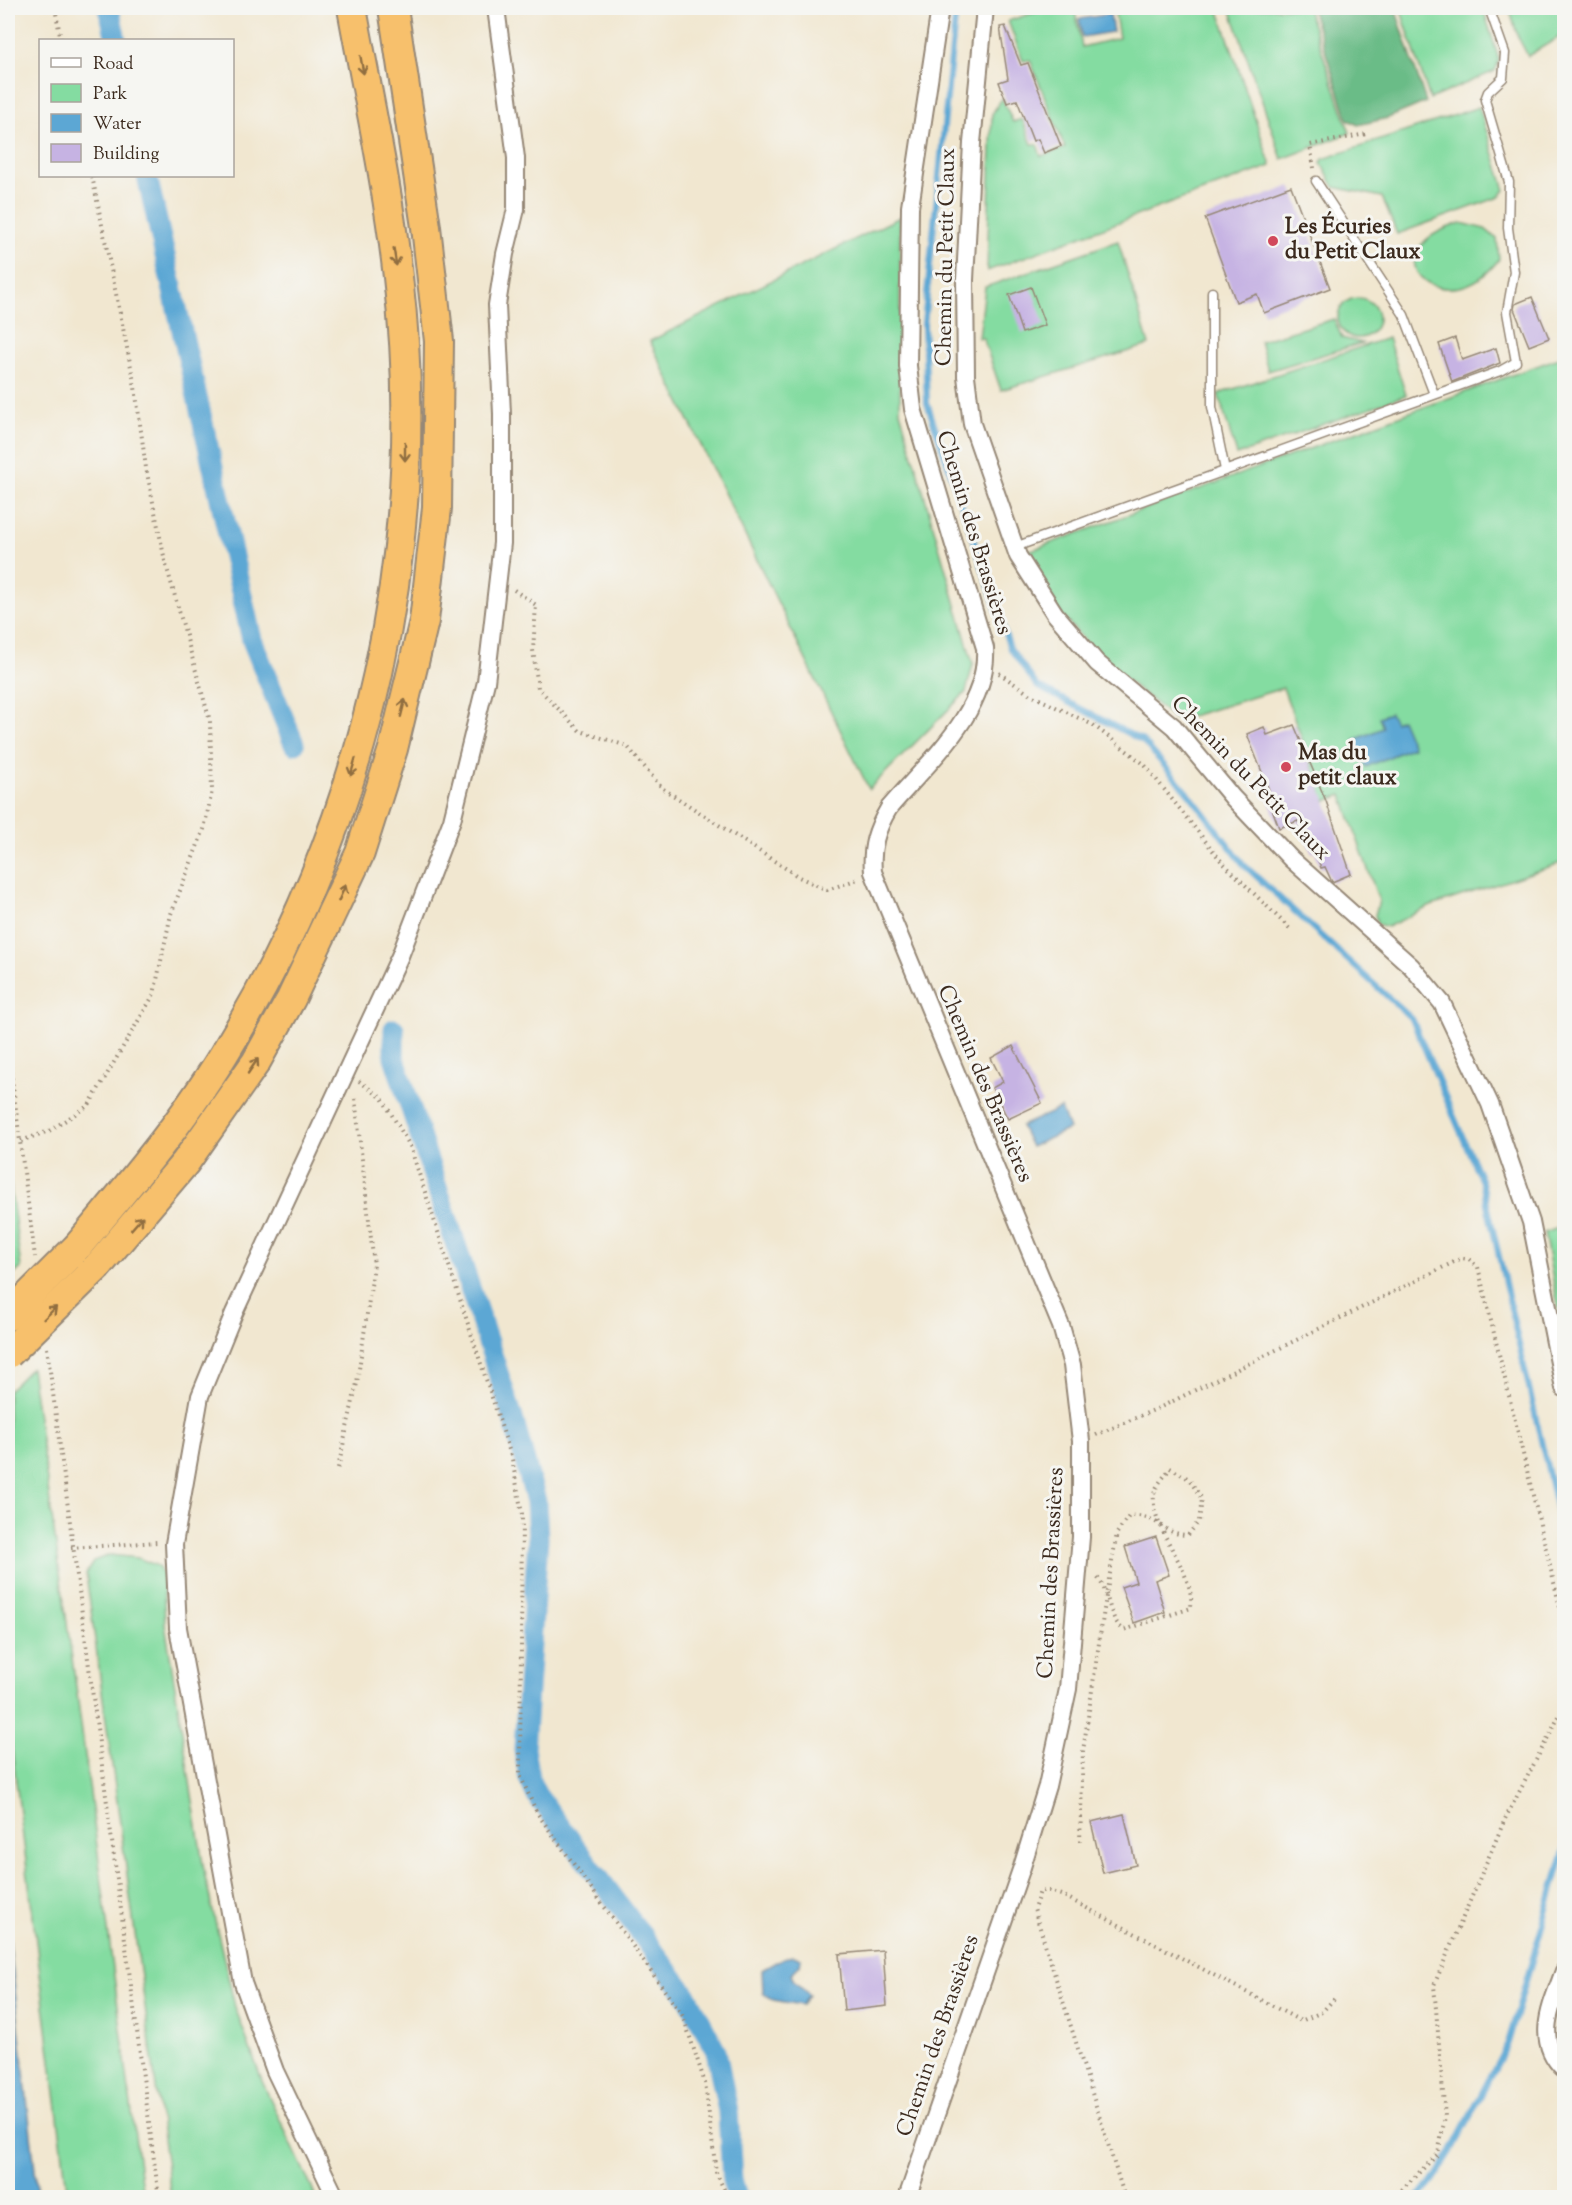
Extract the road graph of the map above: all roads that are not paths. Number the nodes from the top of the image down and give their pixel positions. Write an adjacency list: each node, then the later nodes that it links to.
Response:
1 (352, 8): 12 (highway, one-way to 12)
2 (393, 8): 12 (highway, one-way to 2)
3 (496, 8): 18 (street)
4 (940, 8): 19 (street, Chemin des Brassières)
5 (985, 8): 11 (street, Chemin du Petit Claux)
6 (1489, 8): 9 (lane)
7 (1316, 181): 9 (lane)
8 (1212, 292): 10 (lane)
9 (1434, 394): 10 (lane)
10 (1225, 470): 11 (lane)
11 (1015, 547): 15 (street, Chemin du Petit Claux)
12 (88, 1256): 13 (highway, bridge); 14 (highway, one-way to 12, bridge)
13 (8, 1316)
14 (8, 1354)
15 (1564, 1388)
16 (1564, 1971): 17 (street)
17 (1564, 2069)
18 (336, 2198)
19 (907, 2198)

